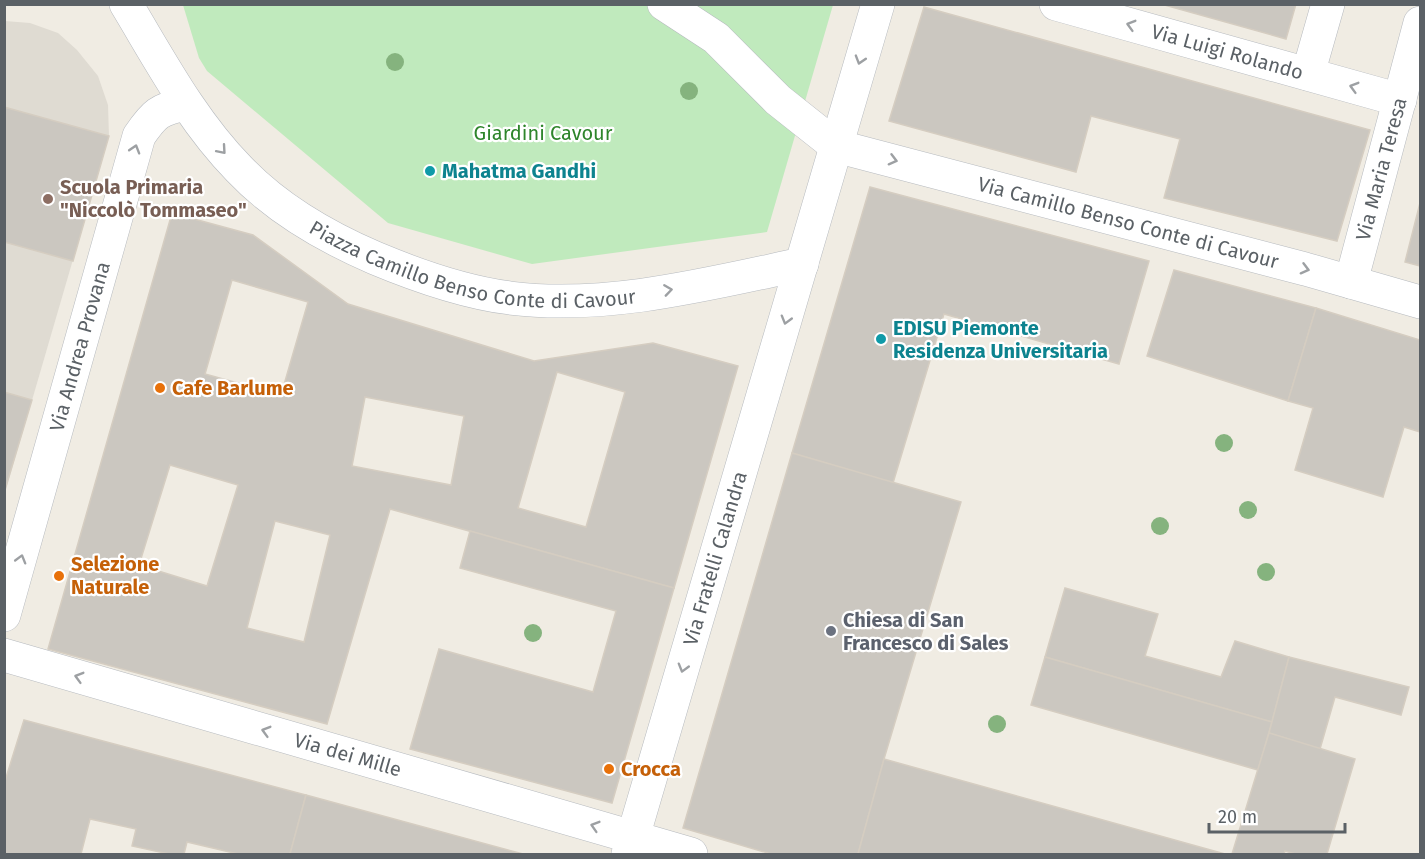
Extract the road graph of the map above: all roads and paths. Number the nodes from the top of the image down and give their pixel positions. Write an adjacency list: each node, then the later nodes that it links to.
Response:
1 (126, 4): 11 (street, Piazza Camillo Benso Conte di Cavour)
2 (664, 4): 8 (street)
3 (711, 4): 8 (street)
4 (878, 4): 12 (street, one-way to 12)
5 (1056, 4): 9 (street, Via Luigi Rolando, one-way to 5)
6 (1328, 4): 9 (street)
7 (1420, 22): 10 (street, Via Maria Teresa)
8 (716, 38): 12 (street)
9 (1308, 74): 10 (street, Via Luigi Rolando, one-way to 9)
10 (1400, 100): 14 (street, Via Maria Teresa)
11 (186, 104): 13 (street, Piazza Camillo Benso Conte di Cavour, one-way to 13); 16 (street, Via Andrea Provana, one-way to 11)
12 (836, 146): 13 (street); 14 (street, Via Camillo Benso Conte di Cavour, one-way to 14)
13 (802, 264): 18 (street, Via Fratelli Calandra, one-way to 18)
14 (1351, 282): 15 (street, Via Camillo Benso Conte di Cavour)
15 (1420, 302)
16 (4, 615)
17 (4, 655): 18 (street, Via dei Mille, one-way to 17)
18 (631, 846): 19 (street, Via dei Mille)
19 (691, 855)

